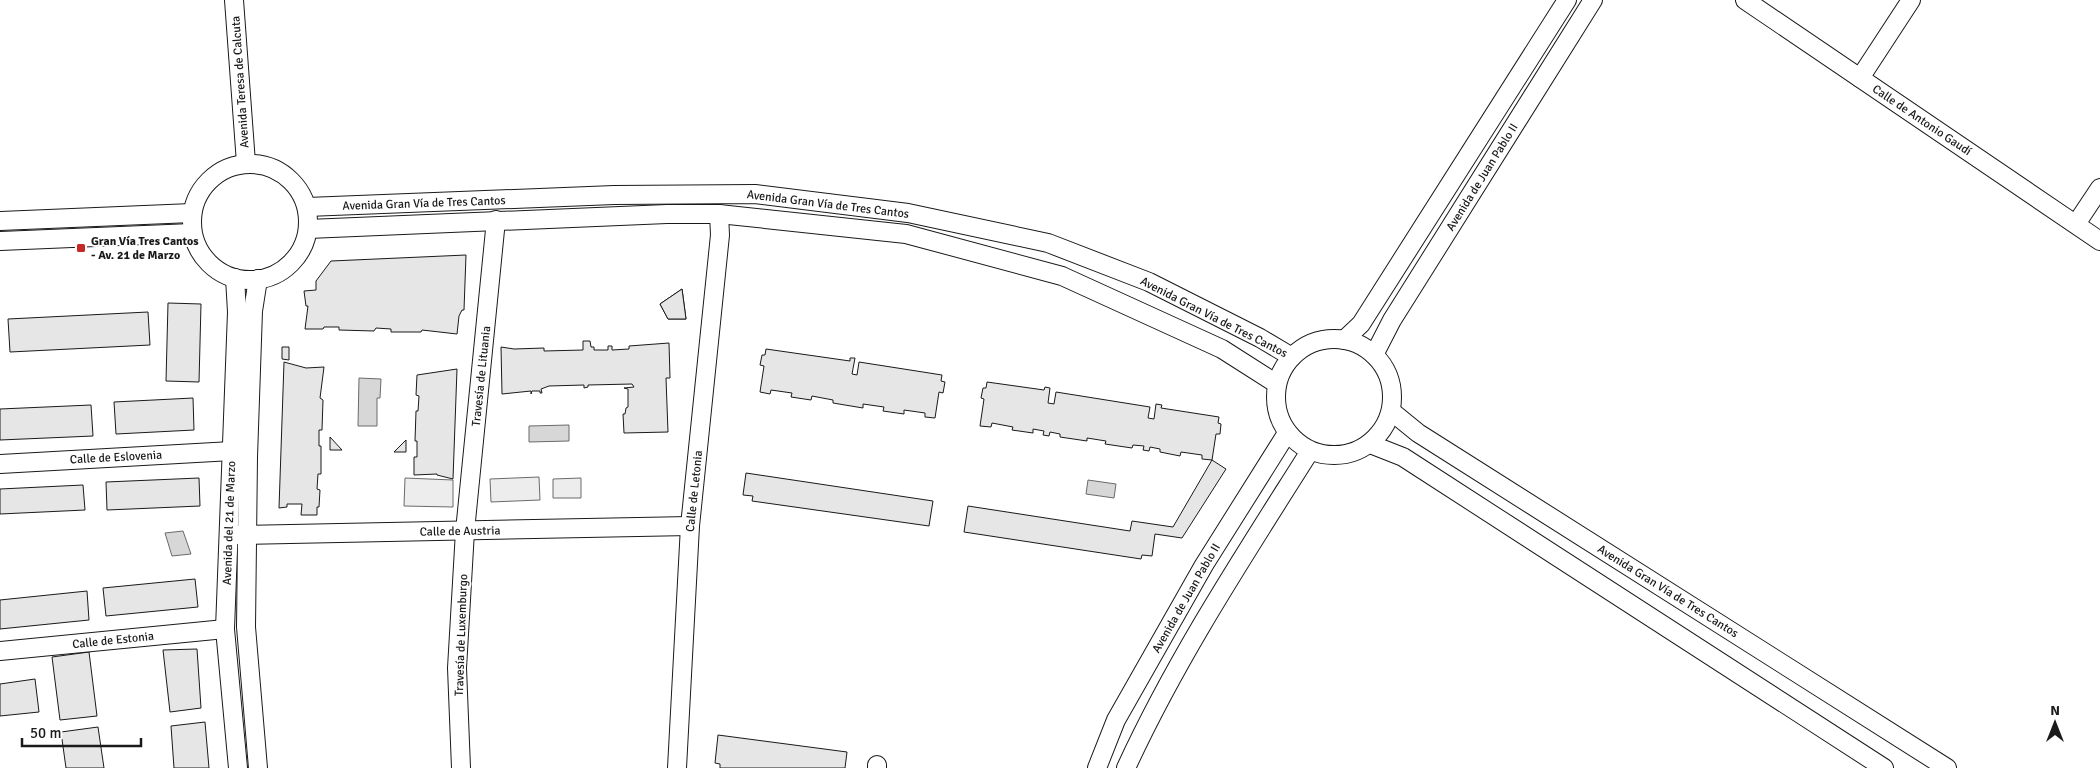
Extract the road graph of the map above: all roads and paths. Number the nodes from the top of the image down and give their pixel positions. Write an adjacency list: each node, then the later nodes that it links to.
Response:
1 (234, 0): 7 (street, Avenida Teresa de Calcuta)
2 (1567, 0): 21 (street, Avenida de Juan Pablo II)
3 (1593, 0): 22 (street, Avenida de Juan Pablo II)
4 (1745, 0): 6 (street, Calle de Antonio Gaudí)
5 (1911, 0): 6 (street)
6 (1860, 78): 14 (street, Calle de Antonio Gaudí)
7 (246, 163): 9 (street); 10 (street)
8 (2100, 188): 14 (street)
9 (306, 207): 15 (street); 23 (street, Avenida Gran Vía de Tres Cantos)
10 (192, 213): 13 (street); 16 (street)
11 (719, 214): 12 (street, Avenida Gran Vía de Tres Cantos); 24 (street, Avenida Gran Vía de Tres Cantos); 31 (street, Calle de Letonia)
12 (496, 220): 15 (street, Avenida Gran Vía de Tres Cantos); 32 (street, Travesía de Lituania)
13 (0, 221)
14 (2076, 224): 18 (street, Calle de Antonio Gaudí)
15 (308, 229): 20 (street)
16 (192, 233): 17 (street); 19 (street)
17 (0, 241)
18 (2100, 241)
19 (234, 278): 20 (street); 28 (street, Avenida del 21 de Marzo)
20 (258, 279): 34 (street, Avenida del 21 de Marzo)
21 (1344, 340): 22 (street); 23 (street)
22 (1374, 355): 25 (street)
23 (1292, 357): 24 (street)
24 (1277, 384): 26 (street)
25 (1391, 411): 27 (street); 44 (street, Avenida Gran Vía de Tres Cantos)
26 (1287, 433): 29 (street); 41 (street, Avenida de Juan Pablo II)
27 (1370, 444): 29 (street); 43 (street)
28 (232, 451): 30 (street, Calle de Eslovenia); 33 (street, Avenida del 21 de Marzo)
29 (1310, 451): 42 (street)
30 (0, 464)
31 (690, 526): 32 (street, Calle de Austria); 40 (street, Calle de Letonia)
32 (465, 531): 34 (street, Calle de Austria); 39 (street, Travesía de Luxemburgo)
33 (229, 535): 34 (street, Calle de Austria); 35 (street, Avenida del 21 de Marzo)
34 (247, 536): 38 (street, Avenida del 21 de Marzo)
35 (225, 629): 36 (street, Calle de Estonia); 37 (street, Avenida del 21 de Marzo)
36 (0, 651)
37 (238, 768)
38 (258, 768)
39 (461, 768)
40 (677, 768)
41 (1097, 768)
42 (1126, 768)
43 (1884, 768)
44 (1947, 768)

